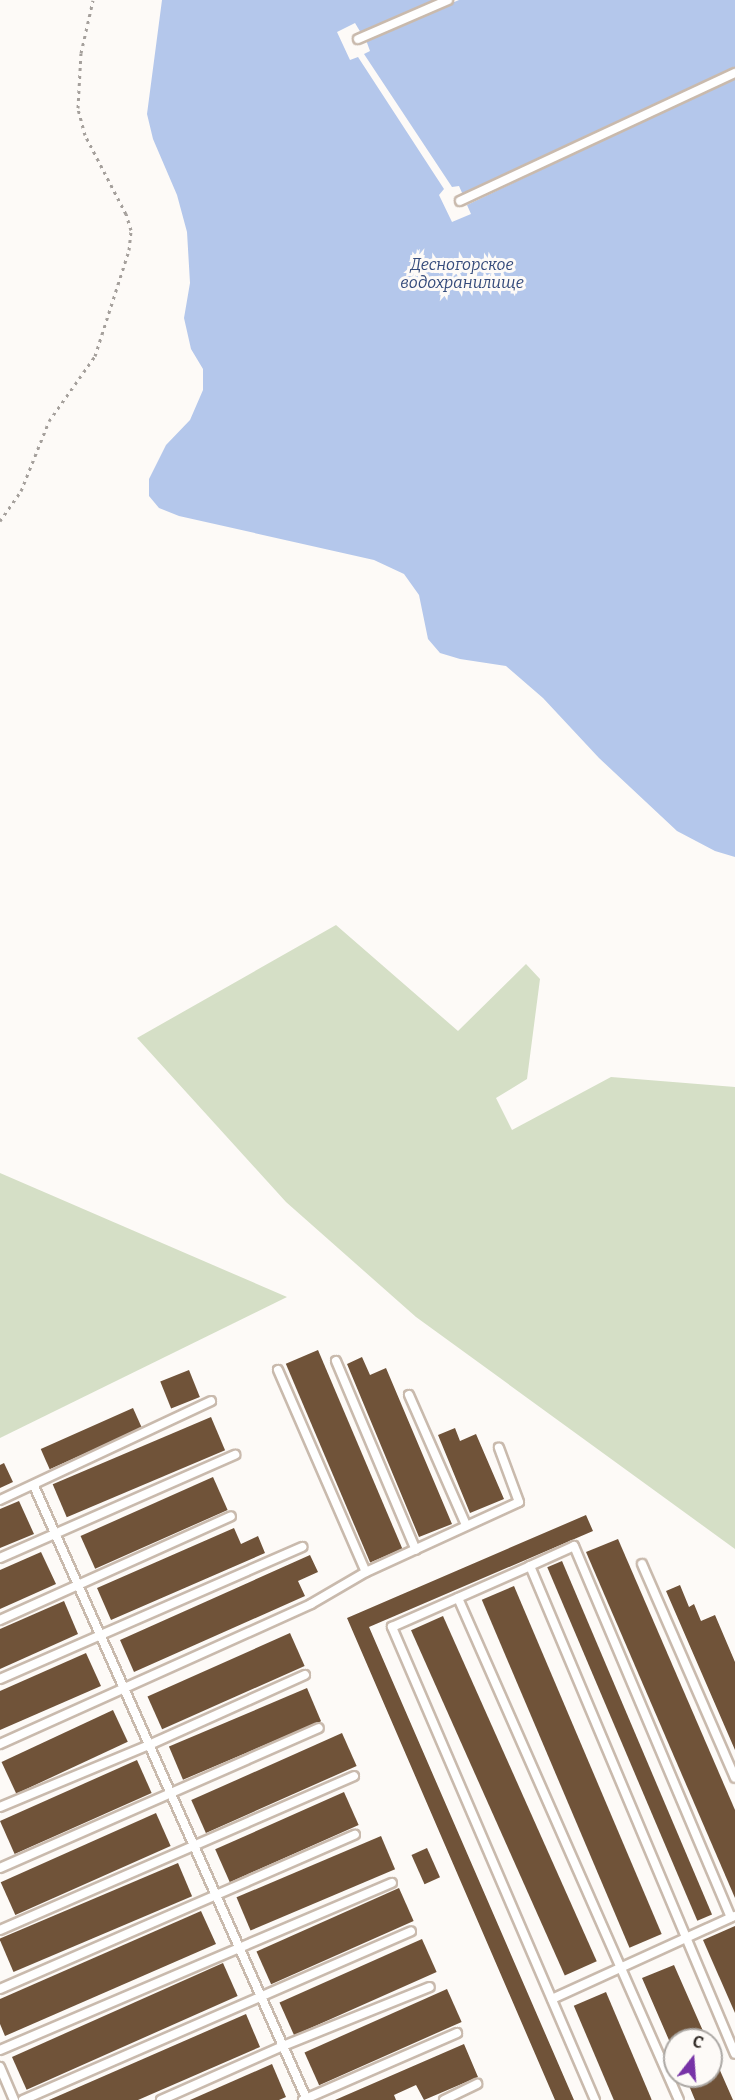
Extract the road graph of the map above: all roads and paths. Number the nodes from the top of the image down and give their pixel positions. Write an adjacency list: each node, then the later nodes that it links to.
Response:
1 (93, 0): 6 (path)
2 (448, 0): 3 (lane)
3 (358, 39)
4 (735, 73): 5 (lane)
5 (460, 201)
6 (0, 521)
7 (336, 1361): 19 (lane)
8 (278, 1371): 23 (lane)
9 (409, 1395): 16 (lane)
10 (211, 1401): 13 (lane)
11 (499, 1448): 16 (lane)
12 (234, 1455): 17 (lane)
13 (34, 1486): 14 (lane); 17 (lane)
14 (0, 1500)
15 (231, 1516): 24 (lane)
16 (466, 1525): 19 (lane)
17 (55, 1534): 20 (lane); 24 (lane)
18 (302, 1546): 27 (lane)
19 (416, 1550): 23 (lane)
20 (0, 1558)
21 (642, 1563): 35 (lane)
22 (530, 1566): 25 (lane); 43 (lane); 46 (lane)
23 (366, 1572): 30 (lane)
24 (78, 1586): 26 (lane); 27 (lane)
25 (458, 1598): 48 (lane); 52 (lane)
26 (0, 1620)
27 (101, 1636): 29 (lane); 30 (lane)
28 (305, 1675): 33 (lane)
29 (0, 1679)
30 (124, 1689): 32 (lane); 33 (lane)
31 (320, 1728): 36 (lane)
32 (0, 1744)
33 (149, 1745): 36 (lane); 37 (lane)
34 (354, 1776): 39 (lane)
35 (735, 1778)
36 (171, 1795): 39 (lane); 40 (lane)
37 (0, 1807)
38 (355, 1835): 42 (lane)
39 (194, 1846): 42 (lane); 44 (lane)
40 (0, 1868)
41 (392, 1882): 47 (lane)
42 (216, 1896): 47 (lane); 50 (lane)
43 (733, 1916): 46 (lane)
44 (0, 1930)
45 (411, 1931): 51 (lane)
46 (687, 1937): 48 (lane); 56 (lane)
47 (239, 1948): 51 (lane); 55 (lane)
48 (622, 1968): 52 (lane); 65 (lane)
49 (430, 1988): 54 (lane)
50 (0, 1989)
51 (261, 1997): 54 (lane); 60 (lane)
52 (552, 1999): 64 (lane)
53 (458, 2033): 62 (lane)
54 (283, 2046): 61 (lane); 62 (lane)
55 (0, 2049)
56 (735, 2054)
57 (0, 2067): 59 (lane)
58 (477, 2084): 63 (lane)
59 (14, 2100)
60 (23, 2100)
61 (161, 2100)
62 (305, 2100)
63 (444, 2100)
64 (596, 2100)
65 (679, 2100)

